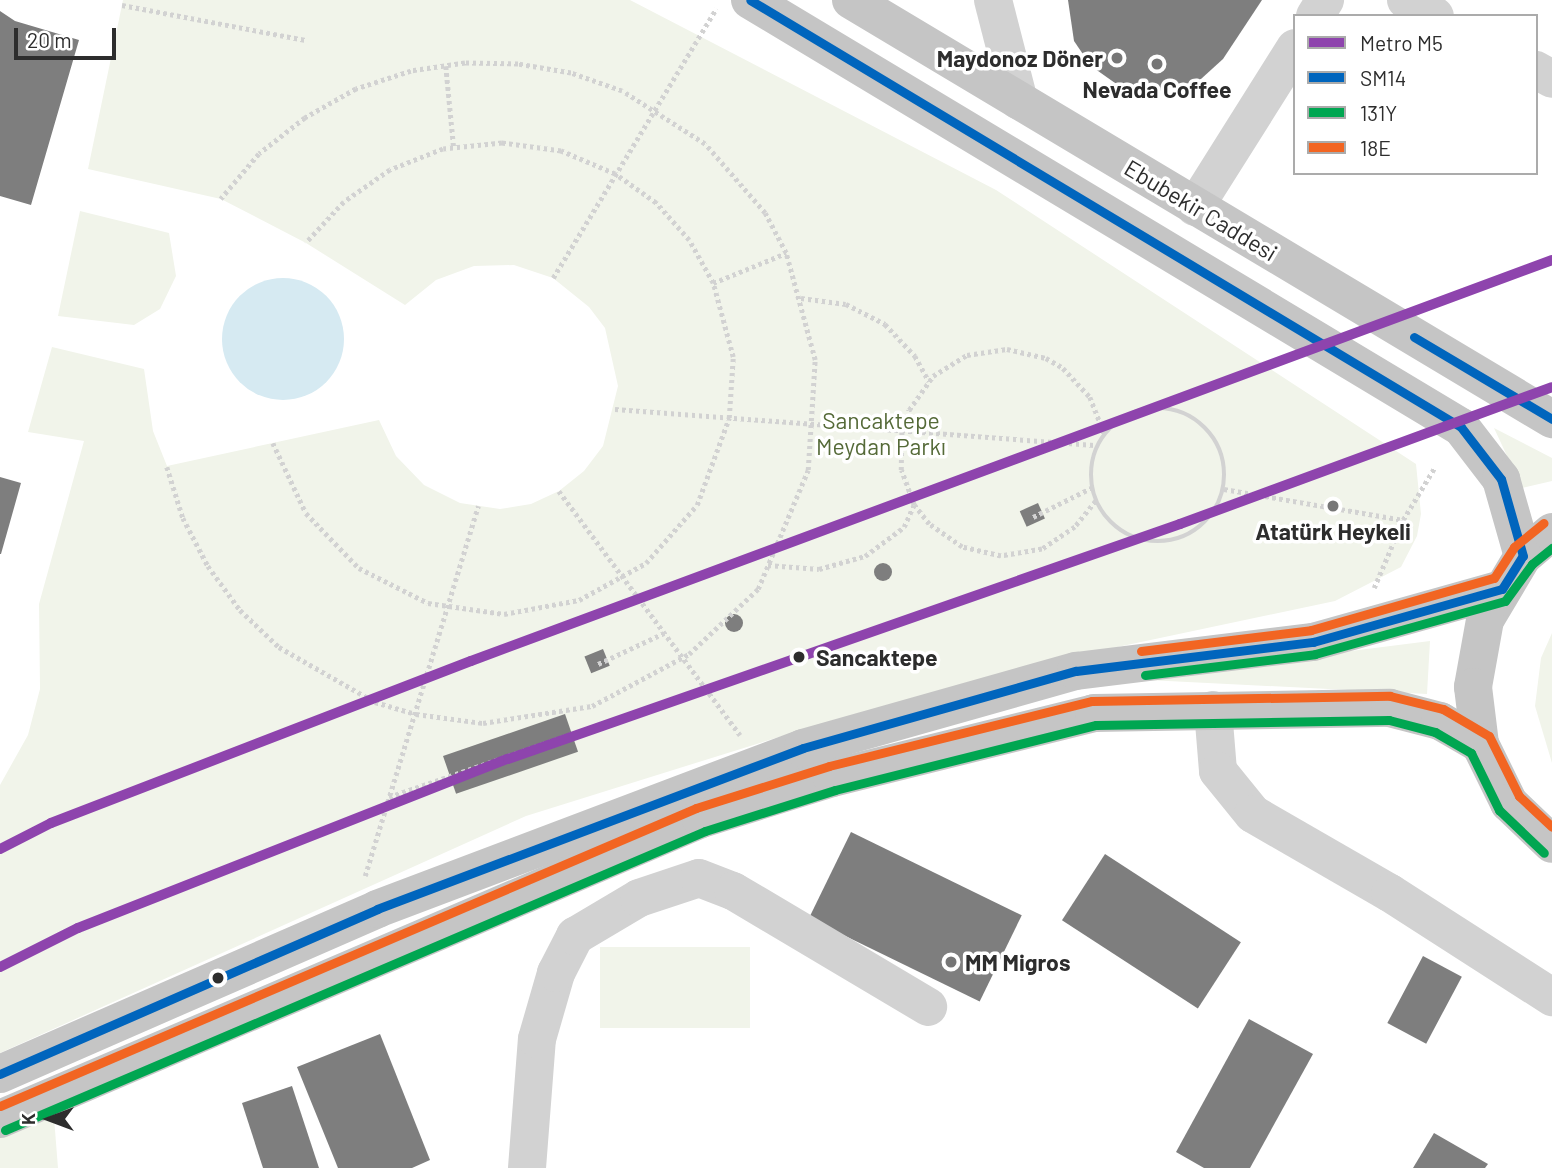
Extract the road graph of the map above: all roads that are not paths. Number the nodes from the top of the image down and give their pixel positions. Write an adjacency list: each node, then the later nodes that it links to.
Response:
1 (750, 0): 11 (main road)
2 (851, 0): 7 (main road, Ebubekir Caddesi)
3 (993, 0): 7 (street)
4 (1406, 0): 5 (street)
5 (1431, 14)
6 (1293, 51): 8 (street)
7 (1019, 101): 8 (main road, Ebubekir Caddesi)
8 (1195, 207): 9 (main road, Ebubekir Caddesi)
9 (1552, 419)
10 (1552, 532): 11 (main road)
11 (1523, 556): 12 (main road)
12 (1502, 589): 14 (main road); 18 (main road)
13 (1213, 710): 14 (main road); 16 (street); 19 (main road)
14 (1480, 744): 15 (main road)
15 (1552, 844)
16 (1552, 997)
17 (928, 1007): 20 (street)
18 (0, 1074)
19 (0, 1119)
20 (527, 1168)

